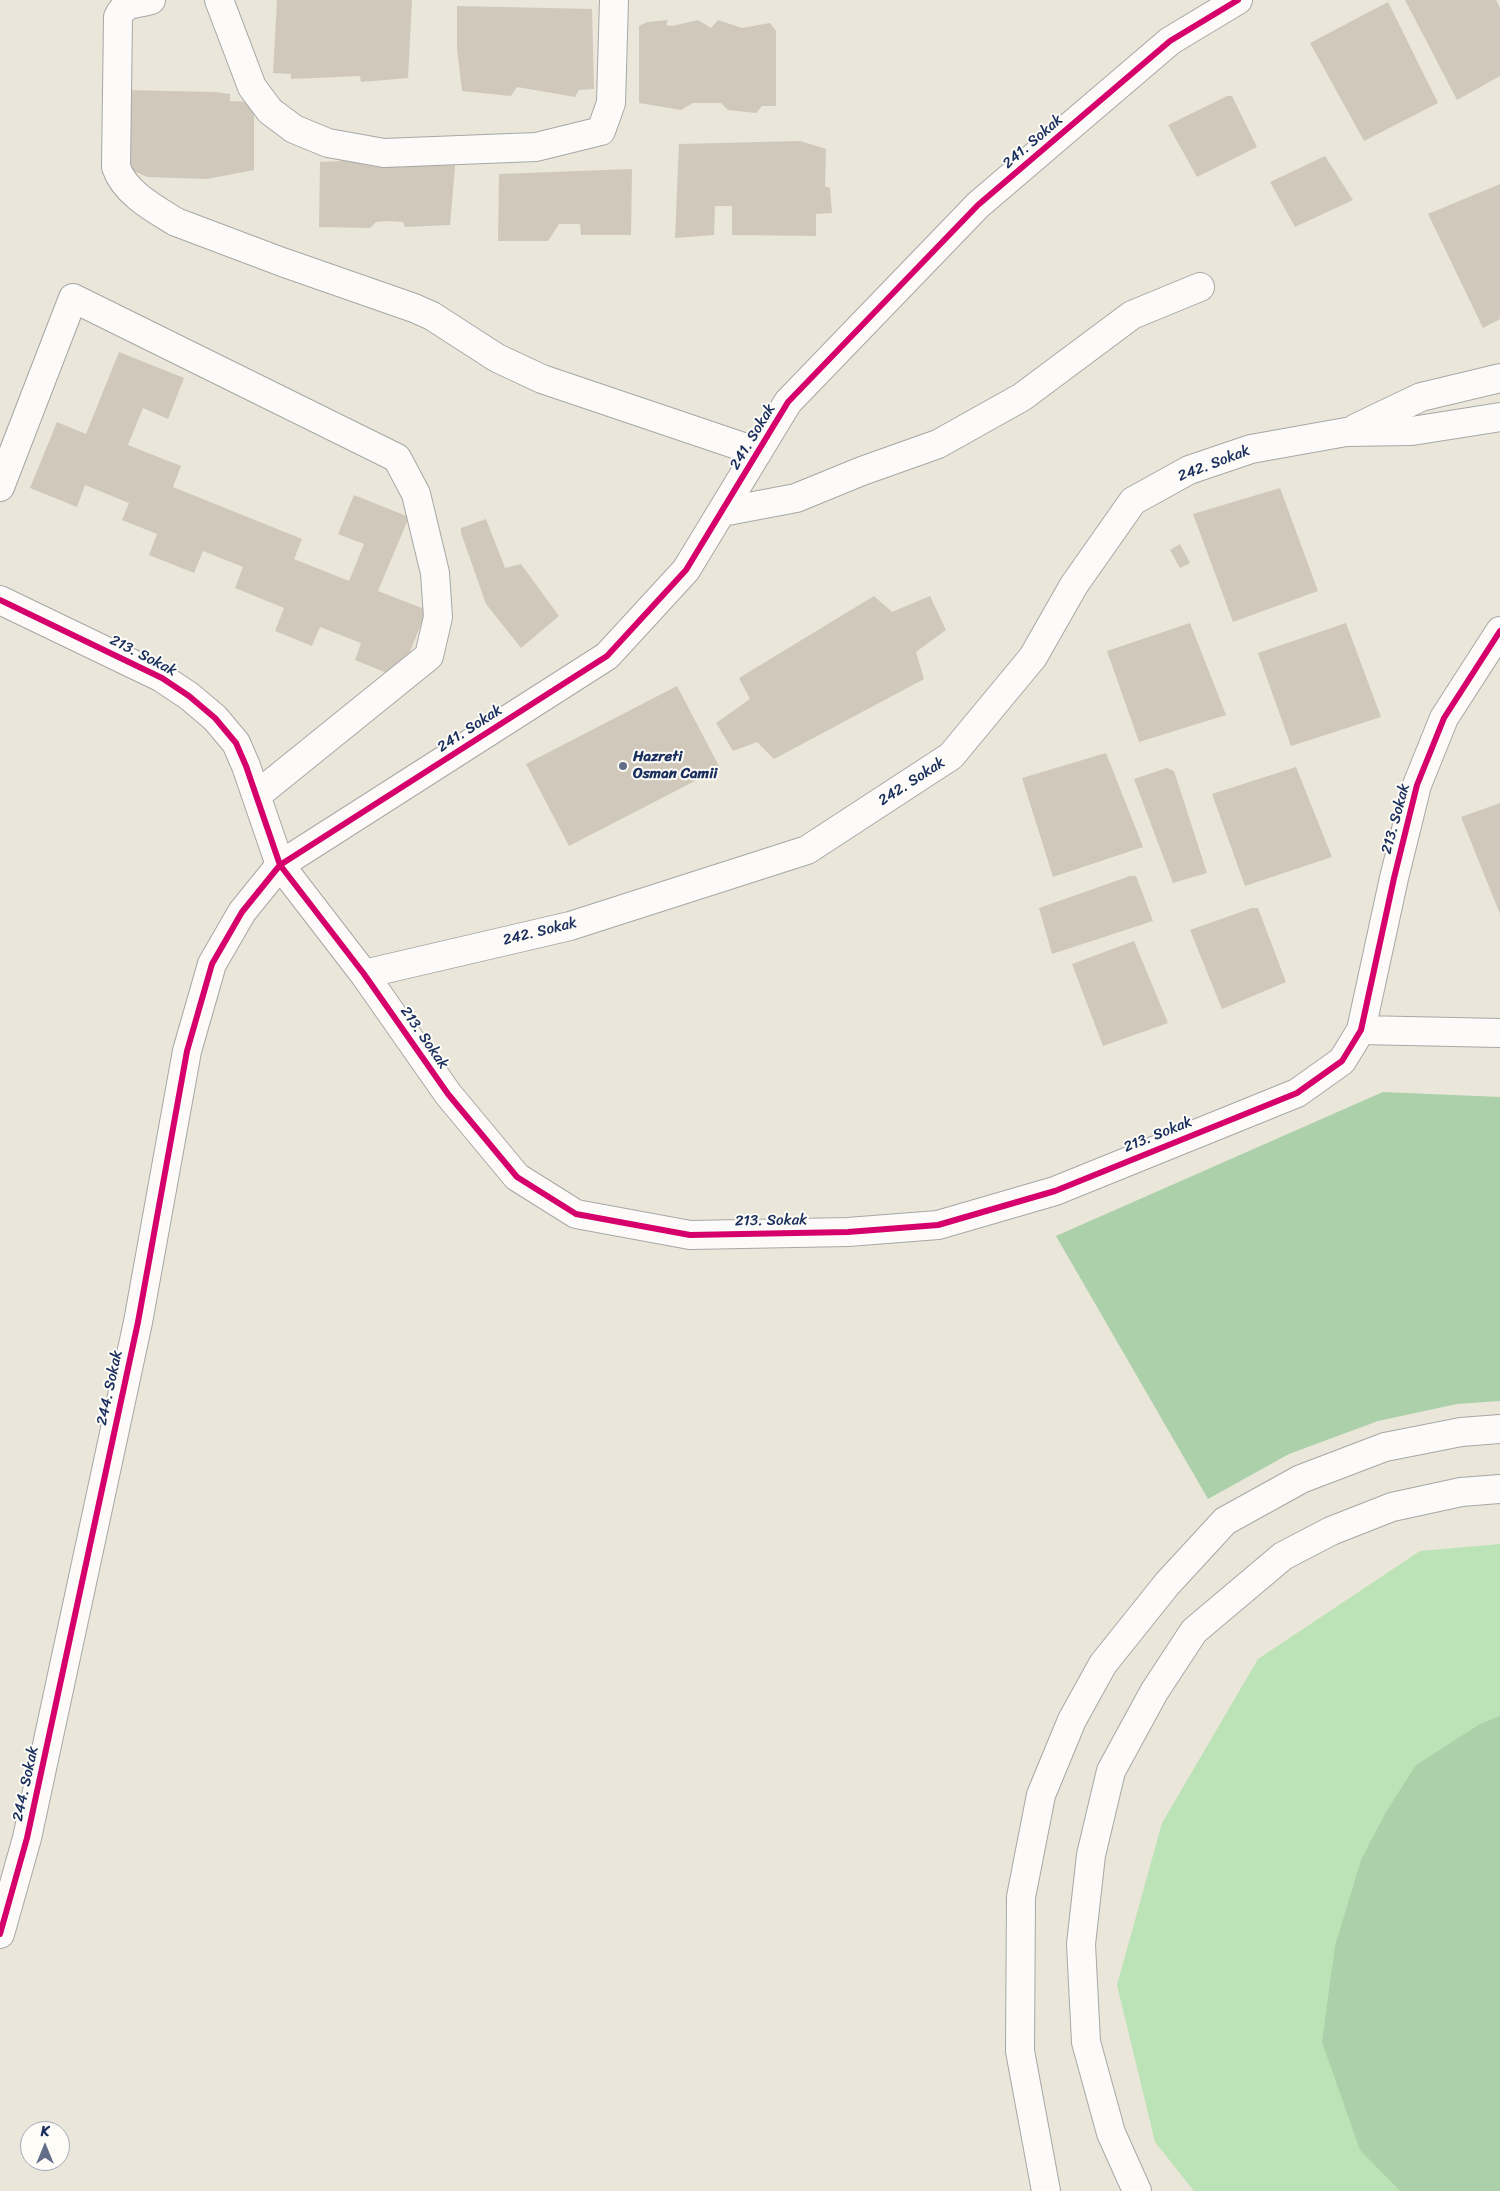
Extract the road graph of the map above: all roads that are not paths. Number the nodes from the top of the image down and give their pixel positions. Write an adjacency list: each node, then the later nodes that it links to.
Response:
1 (150, 0): 9 (main road)
2 (219, 0): 3 (main road)
3 (614, 0)
4 (1238, 0): 9 (main road, 241. Sokak)
5 (1200, 287): 11 (main road)
6 (1500, 378): 8 (main road, 242. Sokak)
7 (1500, 417): 8 (main road, 242. Sokak)
8 (1346, 432): 16 (main road, 242. Sokak)
9 (758, 452): 11 (main road, 241. Sokak)
10 (0, 487): 14 (main road)
11 (722, 512): 15 (main road, 241. Sokak)
12 (0, 600): 14 (main road, 213. Sokak)
13 (1500, 631): 17 (main road, 213. Sokak)
14 (257, 795): 15 (main road, 213. Sokak)
15 (280, 866): 16 (main road, 213. Sokak); 21 (main road, 244. Sokak)
16 (364, 974): 17 (main road, 213. Sokak)
17 (1361, 1030): 18 (main road)
18 (1500, 1033)
19 (1500, 1429): 22 (main road)
20 (1500, 1489): 23 (main road)
21 (0, 1934)
22 (1046, 2191)
23 (1137, 2191)

